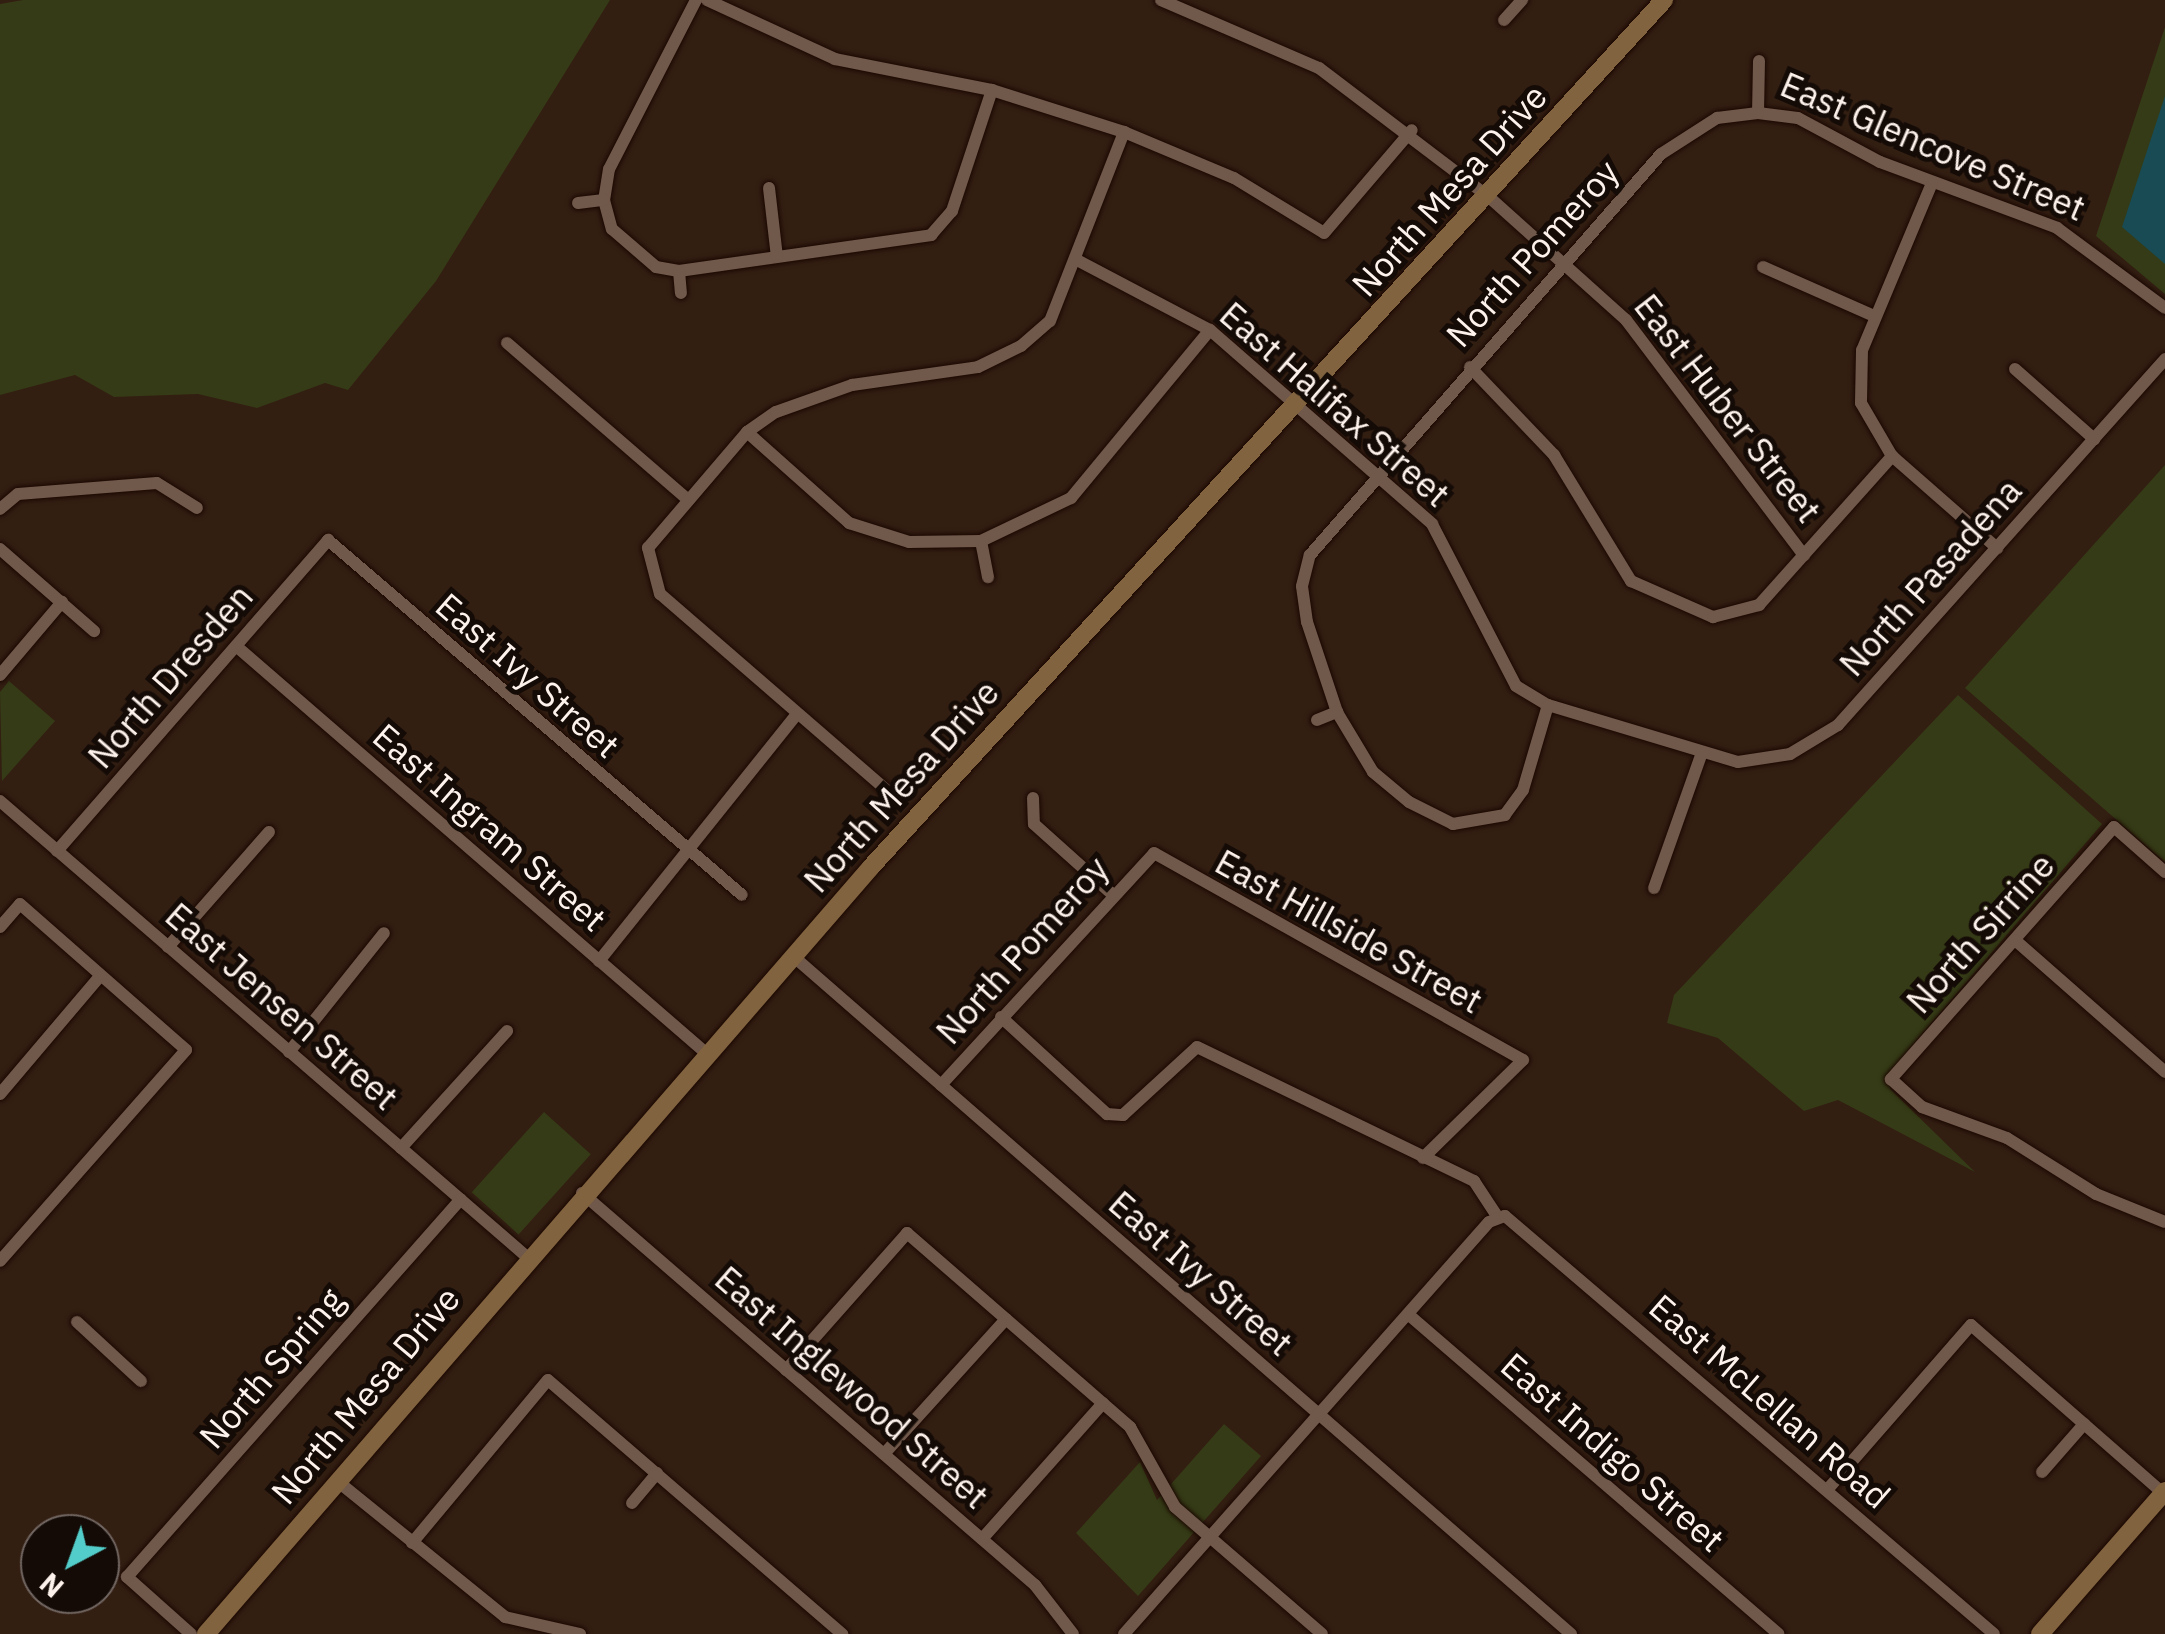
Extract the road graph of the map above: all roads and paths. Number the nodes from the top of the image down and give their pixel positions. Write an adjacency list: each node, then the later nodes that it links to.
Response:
1 (696, 0): 16 (street)
2 (706, 0): 9 (street)
3 (1161, 0): 6 (street, East Huber Street)
4 (1522, 0): 7 (street)
5 (1664, 0): 15 (main road, North Mesa Drive)
6 (1190, 5): 11 (street, East Huber Street)
7 (1504, 20)
8 (1759, 62): 10 (street, East Glencove Street)
9 (992, 90): 12 (street); 18 (street)
10 (1758, 113): 13 (street, East Glencove Street); 20 (street, North Pomeroy)
11 (1412, 130): 12 (street); 15 (street, East Huber Street)
12 (1124, 132): 19 (street)
13 (1932, 183): 24 (street, East Glencove Street); 25 (street)
14 (769, 188): 18 (street)
15 (1489, 196): 20 (street, East Huber Street); 31 (main road, North Mesa Drive)
16 (604, 200): 17 (street); 22 (street)
17 (578, 203)
18 (777, 258): 22 (street)
19 (1077, 260): 26 (street, East Halifax Street); 32 (street)
20 (1562, 262): 29 (street, North Pomeroy); 43 (street, East Huber Street)
21 (1762, 267): 25 (street)
22 (679, 271): 23 (street)
23 (681, 293)
24 (2165, 308)
25 (1874, 316): 34 (street)
26 (1210, 330): 31 (street, East Halifax Street); 40 (street)
27 (506, 343): 36 (street)
28 (2165, 359): 33 (street, North Pasadena)
29 (1470, 368): 35 (street, North Pomeroy); 43 (street)
30 (2015, 369): 33 (street)
31 (1297, 402): 35 (street, East Halifax Street); 69 (main road, North Mesa Drive)
32 (746, 432): 36 (street); 40 (street)
33 (2094, 439): 41 (street, North Pasadena)
34 (1892, 456): 41 (street); 43 (street)
35 (1376, 472): 49 (street, East Halifax Street); 50 (street, North Pomeroy)
36 (688, 500): 51 (street)
37 (197, 508): 38 (street)
38 (0, 510)
39 (328, 540): 47 (street, North Dresden); 59 (street, East Ivy Street)
40 (981, 541): 44 (street)
41 (1997, 548): 53 (street, North Pasadena)
42 (0, 549): 45 (street)
43 (1804, 555)
44 (988, 577)
45 (62, 602): 46 (street); 48 (street)
46 (94, 631)
47 (236, 646): 58 (street, North Dresden); 70 (street, East Ingram Street)
48 (0, 674)
49 (1548, 706): 50 (street, North Pomeroy); 53 (street, East Halifax Street)
50 (1337, 712): 52 (street)
51 (797, 714): 54 (street); 59 (street)
52 (1317, 720)
53 (1701, 755): 62 (street)
54 (890, 794)
55 (1034, 798): 63 (street)
56 (0, 801): 58 (street, East Jensen Street)
57 (269, 832): 68 (street)
58 (57, 851): 68 (street, East Jensen Street)
59 (688, 855): 64 (street, East Ivy Street); 70 (street)
60 (1148, 855): 63 (street, North Pomeroy); 80 (street, East Hillside Street)
61 (2165, 872): 67 (street, North Sirrine)
62 (1654, 888)
63 (1111, 893): 72 (street, North Pomeroy)
64 (742, 896)
65 (0, 927): 71 (street)
66 (384, 933): 74 (street)
67 (2015, 940): 76 (street); 84 (street, North Sirrine)
68 (168, 947): 74 (street, East Jensen Street)
69 (793, 956): 75 (main road, North Mesa Drive); 77 (street, East Ivy Street)
70 (599, 961): 75 (street, East Ingram Street)
71 (100, 976): 78 (street); 86 (street)
72 (1001, 1018): 77 (street, North Pomeroy); 80 (street, East McLellan Road)
73 (506, 1031): 79 (street)
74 (289, 1052): 79 (street, East Jensen Street)
75 (706, 1054): 81 (main road, North Mesa Drive)
76 (2165, 1072)
77 (941, 1085): 93 (street, East Ivy Street)
78 (0, 1094)
79 (401, 1148): 82 (street, East Jensen Street)
80 (1422, 1158): 83 (street, East McLellan Road)
81 (582, 1193): 85 (main road, North Mesa Drive); 90 (street, East Inglewood Street)
82 (461, 1198): 85 (street, East Jensen Street); 106 (street, North Spring)
83 (1501, 1216): 87 (street); 99 (street, East McLellan Road)
84 (2165, 1222)
85 (526, 1256): 98 (main road, North Mesa Drive)
86 (0, 1261)
87 (1408, 1315): 93 (street); 114 (street, East Indigo Street)
88 (1006, 1319): 90 (street); 92 (street); 95 (street)
89 (77, 1322): 91 (street)
90 (786, 1370): 95 (street, East Inglewood Street)
91 (141, 1380)
92 (1103, 1403): 102 (street); 103 (street)
93 (1319, 1416): 102 (street); 113 (street, East Ivy Street)
94 (2084, 1424): 96 (street); 99 (street); 100 (street)
95 (884, 1454): 103 (street, East Inglewood Street)
96 (2042, 1472)
97 (656, 1473): 101 (street); 104 (street); 109 (street)
98 (336, 1480): 104 (street); 107 (main road, North Mesa Drive)
99 (1827, 1490): 115 (street, East McLellan Road)
100 (2164, 1492): 116 (main road)
101 (632, 1503)
102 (1210, 1538): 111 (street); 112 (street)
103 (982, 1539): 110 (street, East Inglewood Street)
104 (412, 1543): 105 (street)
105 (536, 1631): 108 (street)
106 (191, 1634)
107 (206, 1634)
108 (580, 1634)
109 (842, 1634)
110 (1072, 1634)
111 (1124, 1634)
112 (1322, 1634)
113 (1571, 1634)
114 (1778, 1634)
115 (1994, 1634)
116 (2040, 1634)

